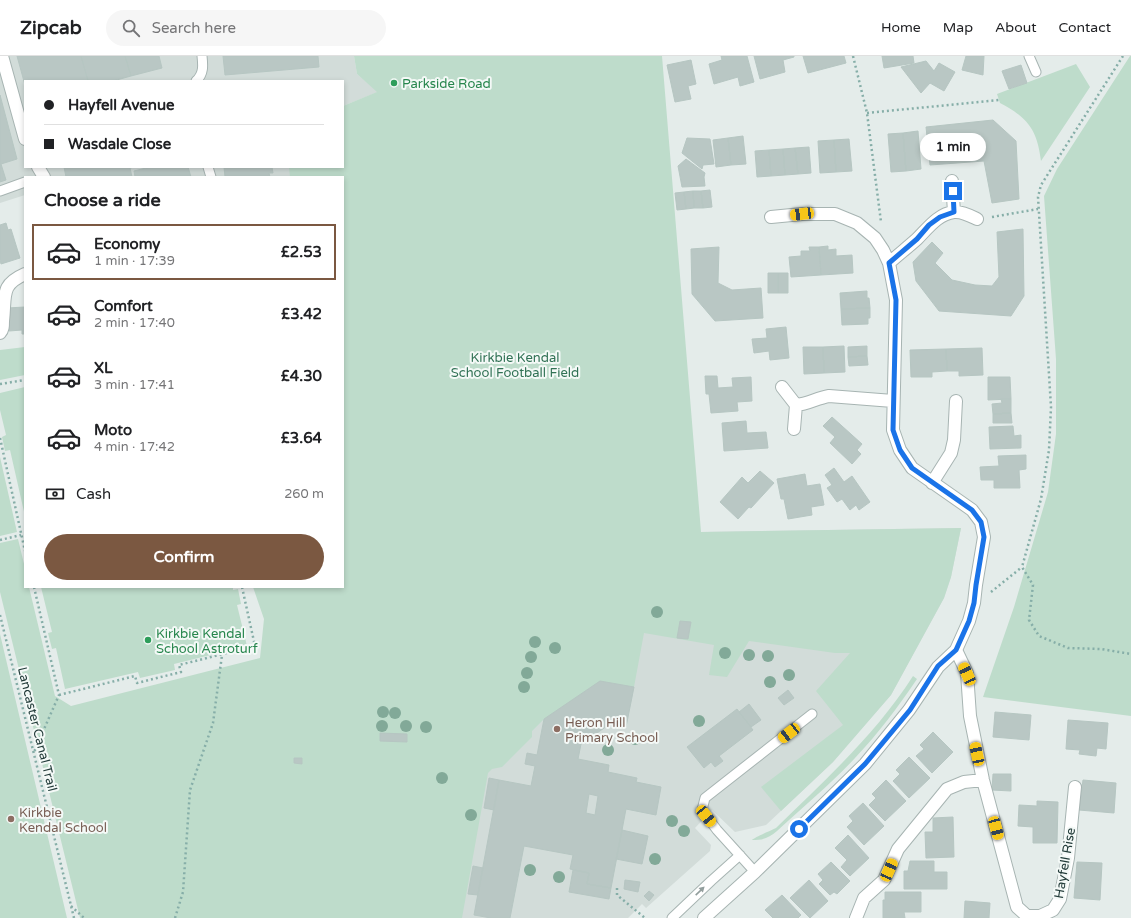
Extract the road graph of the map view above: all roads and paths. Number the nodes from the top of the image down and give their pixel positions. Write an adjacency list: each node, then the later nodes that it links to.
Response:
1 (2, 56): 10 (street)
2 (202, 56): 7 (lane)
3 (853, 56): 9 (path)
4 (1029, 56): 6 (lane)
5 (1123, 56): 14 (path)
6 (1036, 72)
7 (197, 80)
8 (998, 100): 9 (path)
9 (867, 113): 18 (path)
10 (24, 134)
11 (952, 181): 15 (street)
12 (24, 182): 13 (lane)
13 (0, 191)
14 (1038, 209): 17 (path); 34 (path)
15 (954, 212): 17 (street); 19 (street)
16 (770, 217): 18 (street)
17 (978, 219)
18 (875, 238): 19 (street)
19 (889, 263): 25 (street)
20 (24, 274): 21 (street)
21 (0, 333)
22 (24, 380): 23 (path)
23 (0, 384)
24 (782, 387): 27 (street)
25 (893, 402): 27 (street); 30 (street)
26 (956, 402): 30 (street)
27 (796, 405): 28 (street)
28 (794, 429)
29 (0, 438): 31 (path)
30 (932, 483): 39 (street)
31 (21, 535): 32 (path); 33 (path)
32 (0, 540)
33 (24, 547)
34 (1022, 567): 37 (path); 40 (path)
35 (34, 588): 42 (path)
36 (242, 588): 41 (path)
37 (988, 595)
38 (0, 615): 44 (path, Lancaster Canal Trail)
39 (956, 650): 45 (street, Hayfell Rise); 48 (street)
40 (1131, 654)
41 (222, 655): 42 (path); 54 (path)
42 (59, 695): 44 (path)
43 (812, 714): 47 (lane)
44 (34, 752): 50 (path, Lancaster Canal Trail)
45 (982, 780): 51 (street, Hayfell Rise); 58 (street)
46 (1075, 787): 51 (street, Hayfell Rise)
47 (740, 855): 48 (lane); 56 (lane, one-way to 47)
48 (754, 872): 57 (street)
49 (617, 888): 55 (path)
50 (70, 905): 52 (path, Lancaster Canal Trail); 53 (path)
51 (1027, 917)
52 (74, 918)
53 (84, 918)
54 (175, 918)
55 (645, 918)
56 (672, 918)
57 (704, 918)
58 (856, 918)

